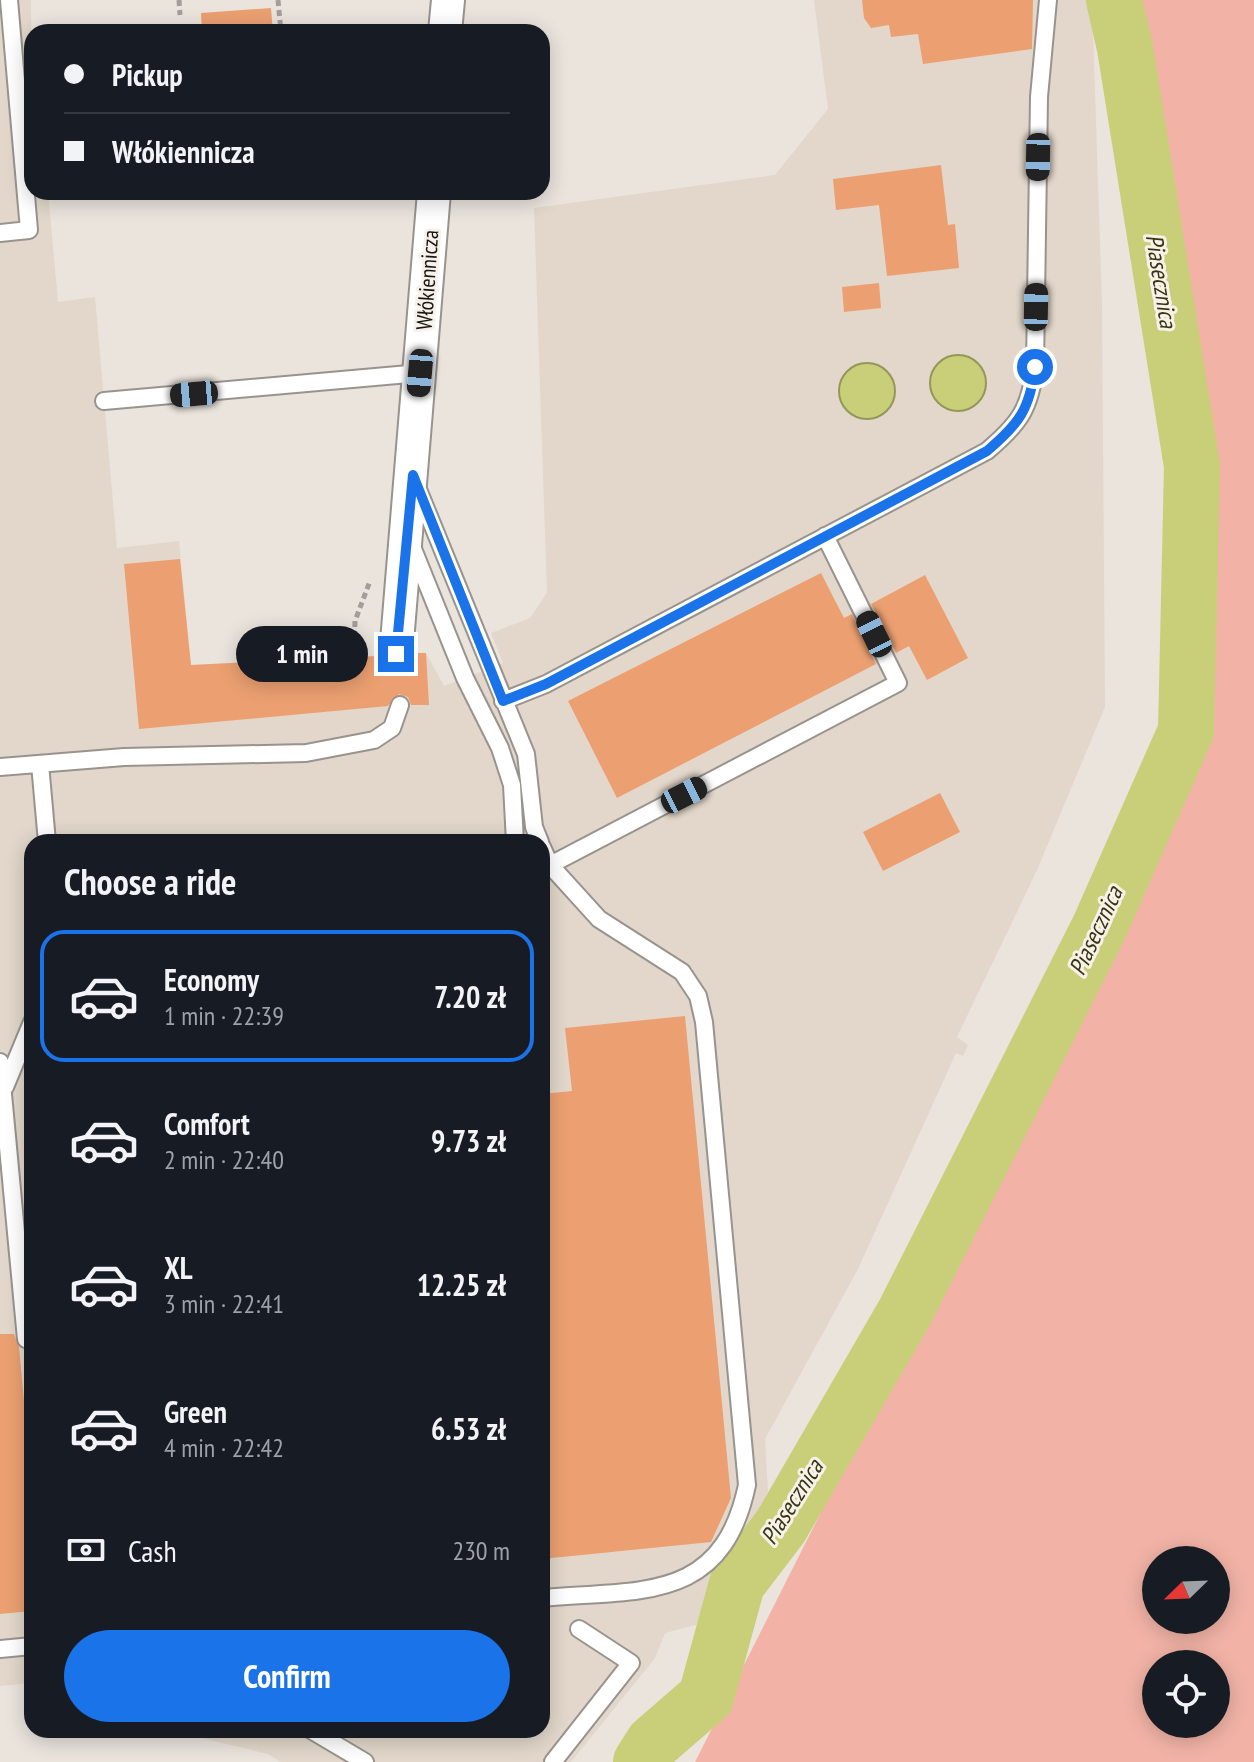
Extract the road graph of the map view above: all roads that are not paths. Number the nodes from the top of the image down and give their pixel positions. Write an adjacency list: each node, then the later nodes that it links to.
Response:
1 (9, 0): 5 (lane)
2 (448, 0): 4 (street)
3 (1048, 0): 13 (lane)
4 (446, 24)
5 (24, 172)
6 (26, 200): 8 (lane)
7 (433, 200): 9 (street, Włókiennicza)
8 (0, 233)
9 (420, 373): 10 (lane); 11 (street, Włókiennicza)
10 (104, 401)
11 (413, 475): 12 (street, Włókiennicza); 15 (lane)
12 (407, 533): 14 (street, Włókiennicza); 20 (lane)
13 (825, 536): 15 (lane); 22 (lane)
14 (396, 654)
15 (503, 701): 21 (lane)
16 (400, 705): 17 (lane)
17 (40, 764): 18 (lane); 19 (lane)
18 (0, 767)
19 (46, 834)
20 (515, 834)
21 (537, 834)
22 (550, 865): 27 (lane)
23 (24, 1042): 25 (lane)
24 (0, 1062): 25 (lane)
25 (3, 1093): 26 (lane)
26 (24, 1318)
27 (550, 1597)
28 (579, 1629): 33 (lane)
29 (24, 1647): 30 (lane)
30 (0, 1649)
31 (324, 1738): 32 (lane)
32 (365, 1762)
33 (553, 1762)

